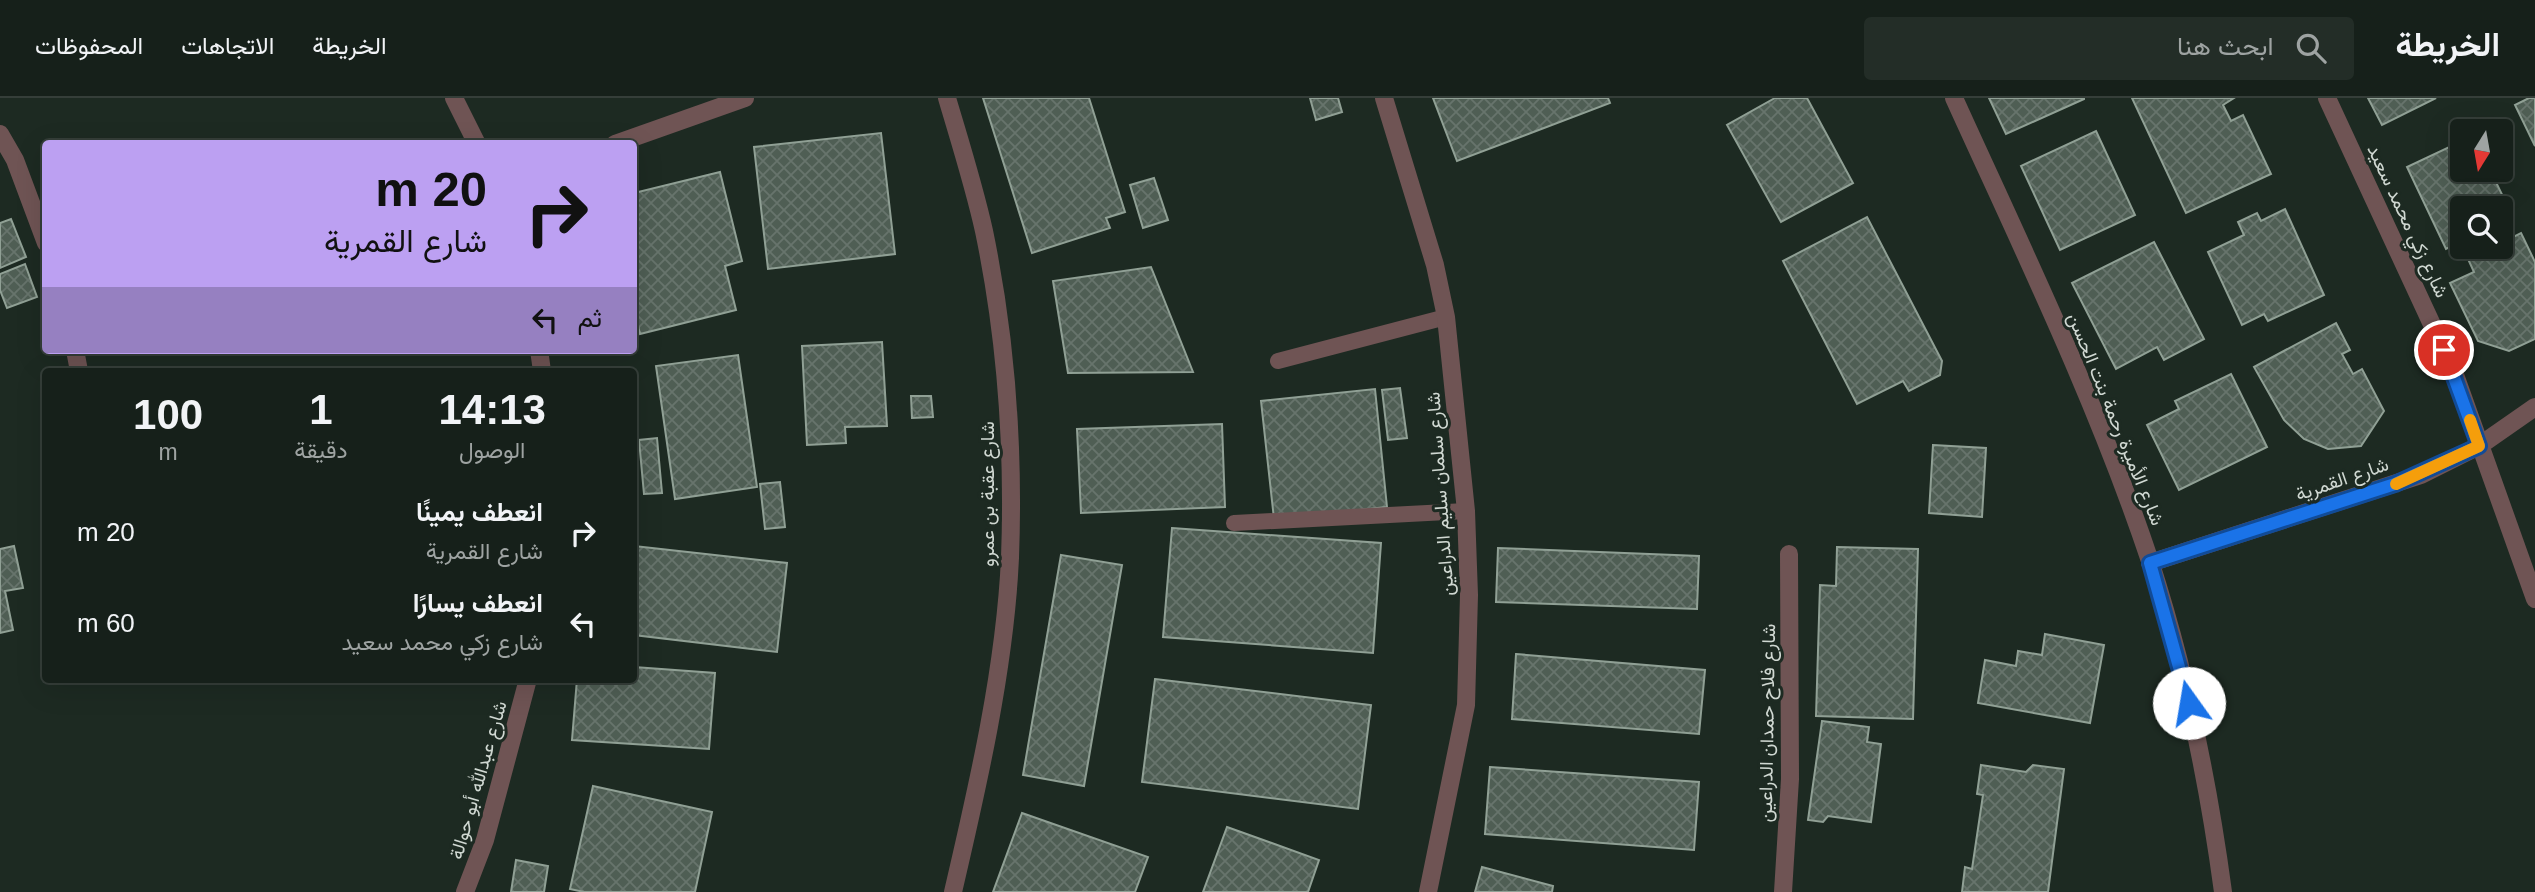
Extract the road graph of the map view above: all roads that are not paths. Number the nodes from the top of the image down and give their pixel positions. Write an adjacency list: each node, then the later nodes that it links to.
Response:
1 (454, 98): 8 (street)
2 (745, 98): 9 (street)
3 (947, 98): 22 (street, شارع عقبة بن عمرو)
4 (1384, 98): 11 (street, شارع سلمان سليم الدراعين)
5 (1954, 98): 18 (street, شارع الأميرة رحمة بنت الحسن)
6 (2327, 98): 14 (street, شارع زكي محمد سعيد)
7 (0, 135): 10 (street)
8 (475, 140)
9 (626, 140)
10 (42, 232)
11 (1446, 317): 12 (lane); 15 (street, شارع سلمان سليم الدراعين)
12 (1278, 361)
13 (2535, 407): 14 (street, شارع القمرية)
14 (2479, 446): 18 (street, شارع القمرية); 19 (street, شارع زكي محمد سعيد)
15 (1466, 511): 16 (lane); 23 (street, شارع سلمان سليم الدراعين)
16 (1234, 523)
17 (1789, 554): 24 (street, شارع فلاح حمدان الدراعين)
18 (2150, 563): 25 (street, شارع الأميرة رحمة بنت الحسن)
19 (2535, 599)
20 (527, 683): 21 (street, شارع عبدالله أبو حوالة)
21 (464, 892)
22 (953, 892)
23 (1428, 892)
24 (1783, 892)
25 (2223, 892)

